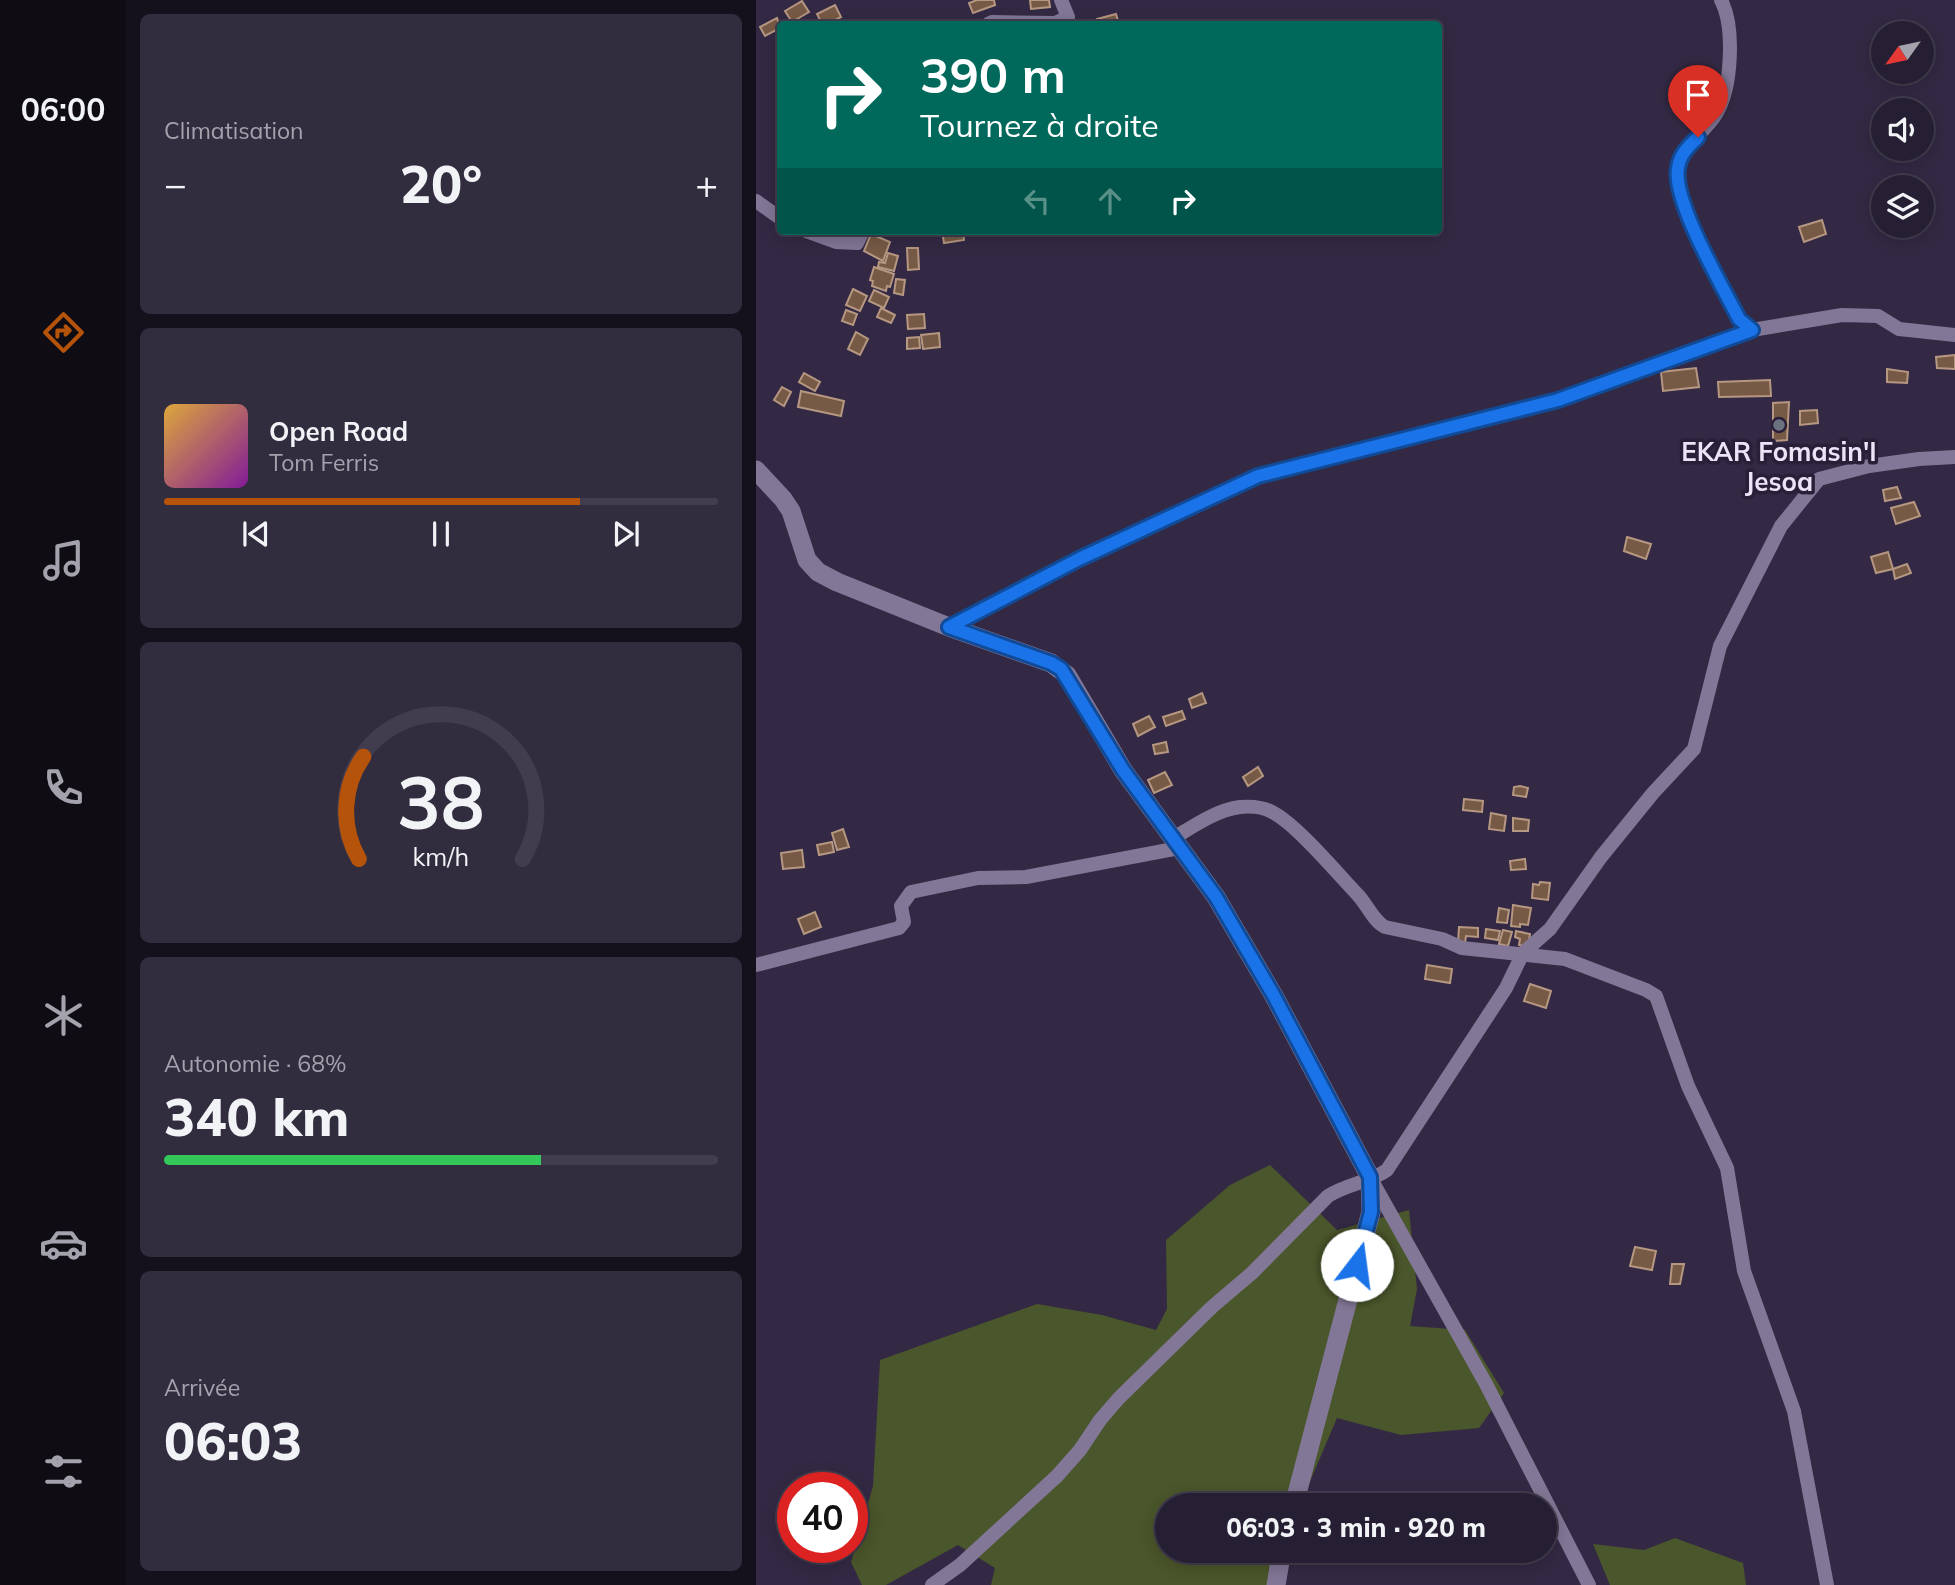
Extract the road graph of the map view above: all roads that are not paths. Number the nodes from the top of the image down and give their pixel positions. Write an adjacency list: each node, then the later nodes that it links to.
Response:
1 (1060, 0): 3 (street)
2 (1721, 0): 8 (street)
3 (1059, 21)
4 (756, 201): 5 (street)
5 (777, 216)
6 (817, 235): 7 (street)
7 (861, 235)
8 (1752, 330): 9 (street); 12 (street)
9 (1955, 335)
10 (1955, 457): 14 (street)
11 (756, 470): 12 (street)
12 (949, 627): 13 (street)
13 (1175, 844): 14 (street); 15 (street); 16 (street)
14 (1523, 953): 16 (street); 22 (street)
15 (756, 965)
16 (1370, 1177): 17 (street); 19 (street); 21 (street)
17 (1297, 1493)
18 (1279, 1563): 20 (street)
19 (932, 1585)
20 (1276, 1585)
21 (1589, 1585)
22 (1828, 1585)

